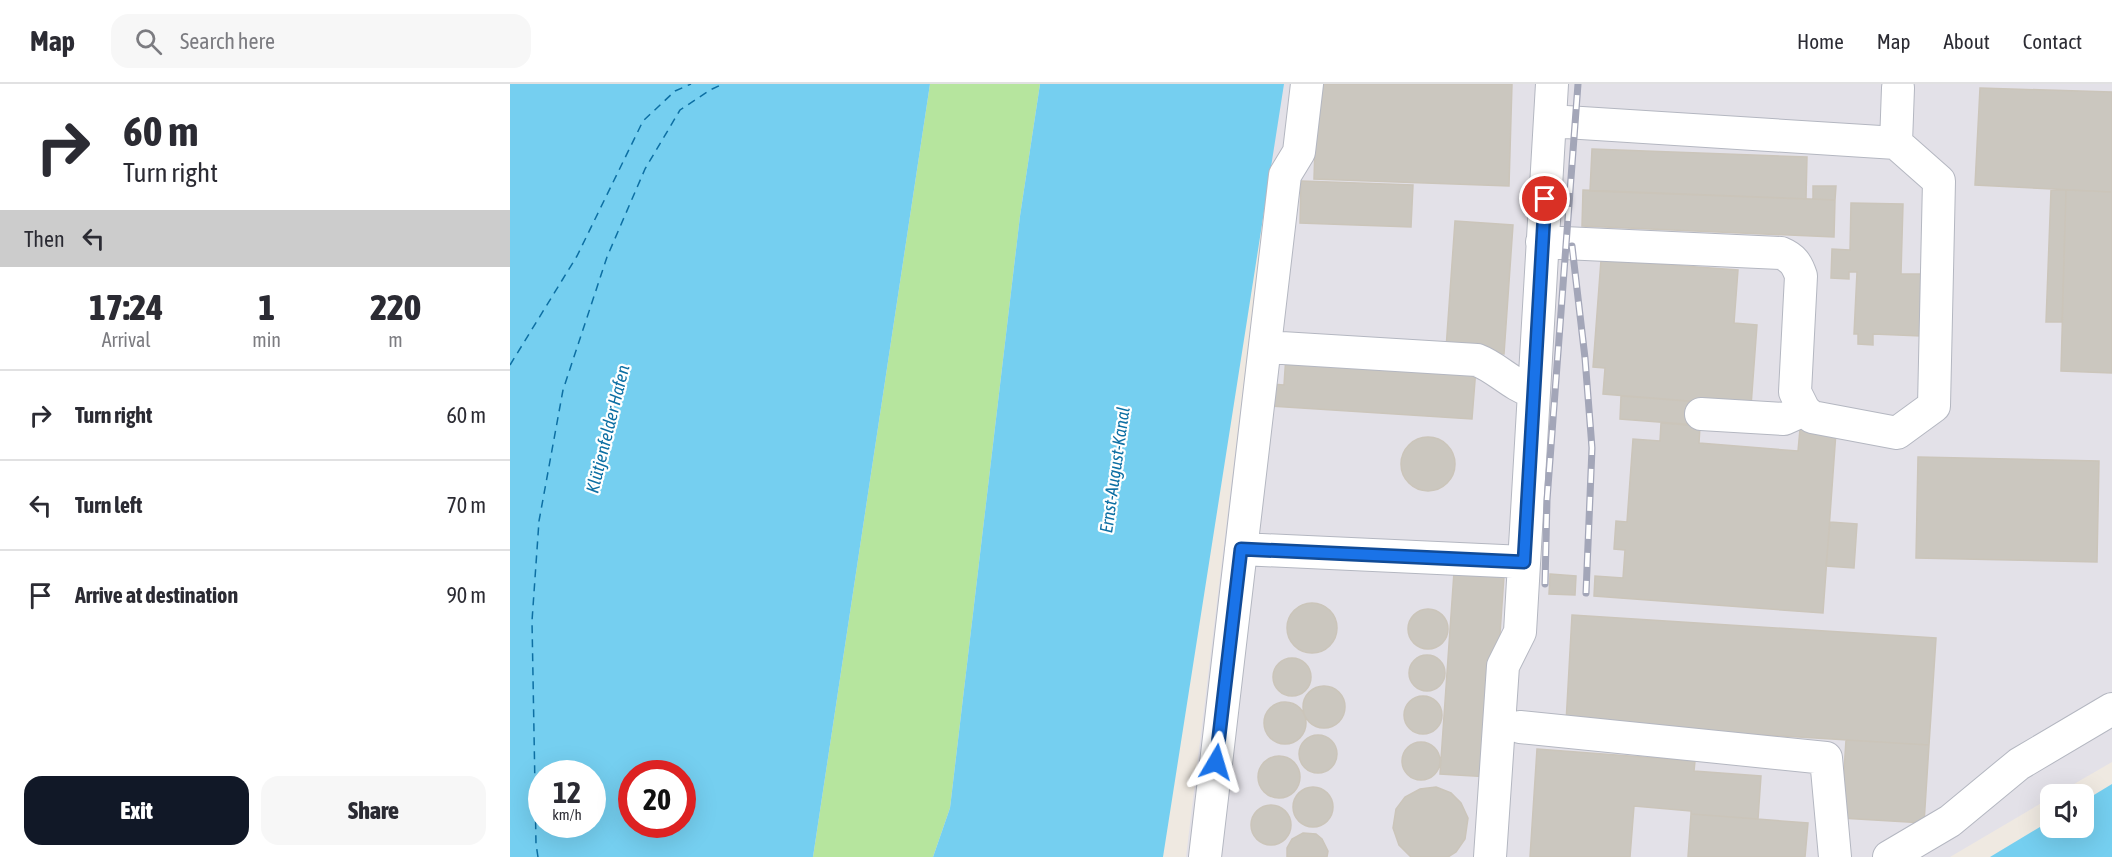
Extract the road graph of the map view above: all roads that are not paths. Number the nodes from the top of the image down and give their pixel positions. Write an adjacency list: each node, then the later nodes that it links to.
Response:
1 (1307, 84): 7 (lane)
2 (1552, 84): 4 (lane)
3 (1898, 88): 5 (lane)
4 (1550, 121): 5 (lane); 6 (lane)
5 (1896, 143): 9 (lane)
6 (1542, 242): 8 (lane); 9 (lane)
7 (1265, 347): 8 (lane); 11 (lane)
8 (1534, 392): 12 (lane)
9 (1804, 410): 10 (lane)
10 (1701, 414)
11 (1241, 549): 12 (lane); 16 (lane)
12 (1524, 562): 13 (lane)
13 (1520, 632): 15 (lane); 17 (lane)
14 (2112, 709): 20 (lane)
15 (1520, 727): 18 (lane); 19 (lane)
16 (1205, 857)
17 (1490, 857)
18 (1509, 857)
19 (1835, 857)
20 (1889, 857)

